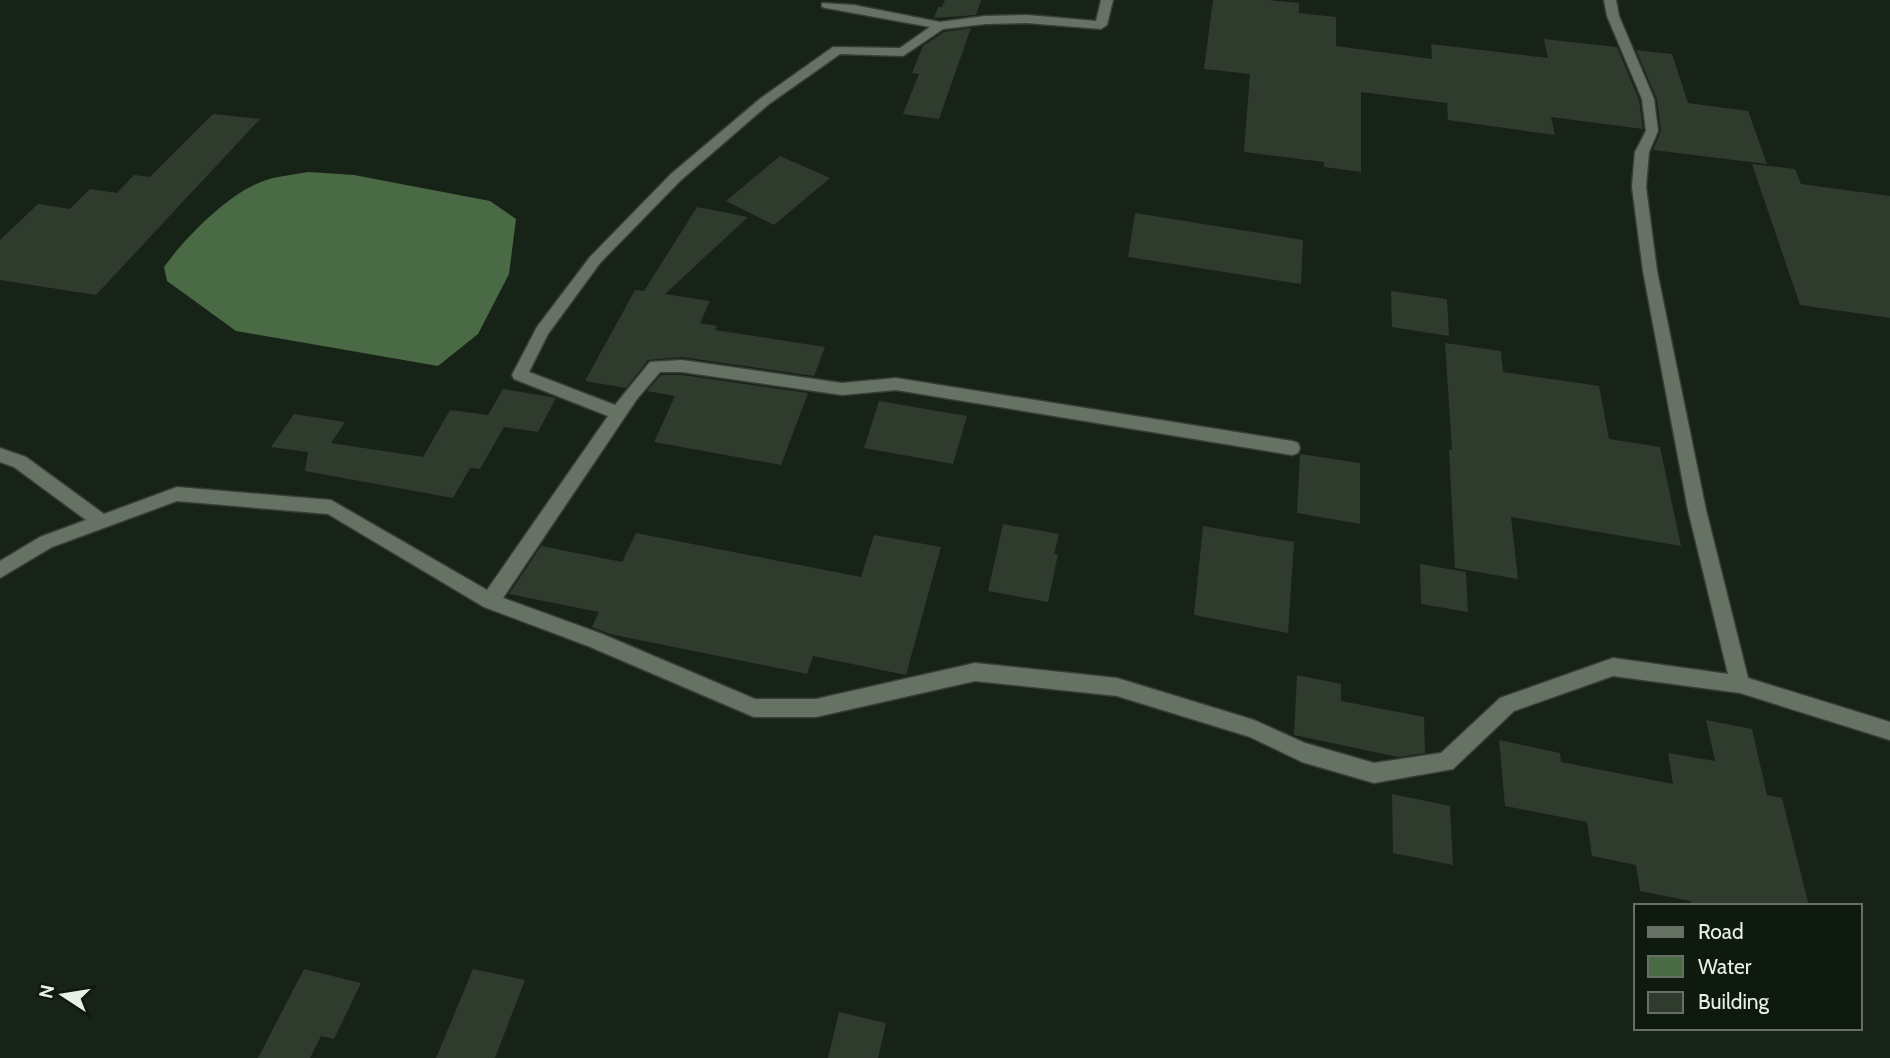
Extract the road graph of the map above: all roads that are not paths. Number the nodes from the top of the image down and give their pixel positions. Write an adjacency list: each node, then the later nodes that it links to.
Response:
1 (1107, 0): 4 (street)
2 (1610, 0): 11 (street)
3 (825, 5): 4 (street)
4 (940, 26): 5 (street)
5 (618, 413): 6 (street); 10 (street)
6 (1292, 448)
7 (0, 455): 8 (street)
8 (102, 522): 9 (street); 10 (street)
9 (0, 570)
10 (490, 601): 11 (street)
11 (1740, 684): 12 (street)
12 (1890, 730)

